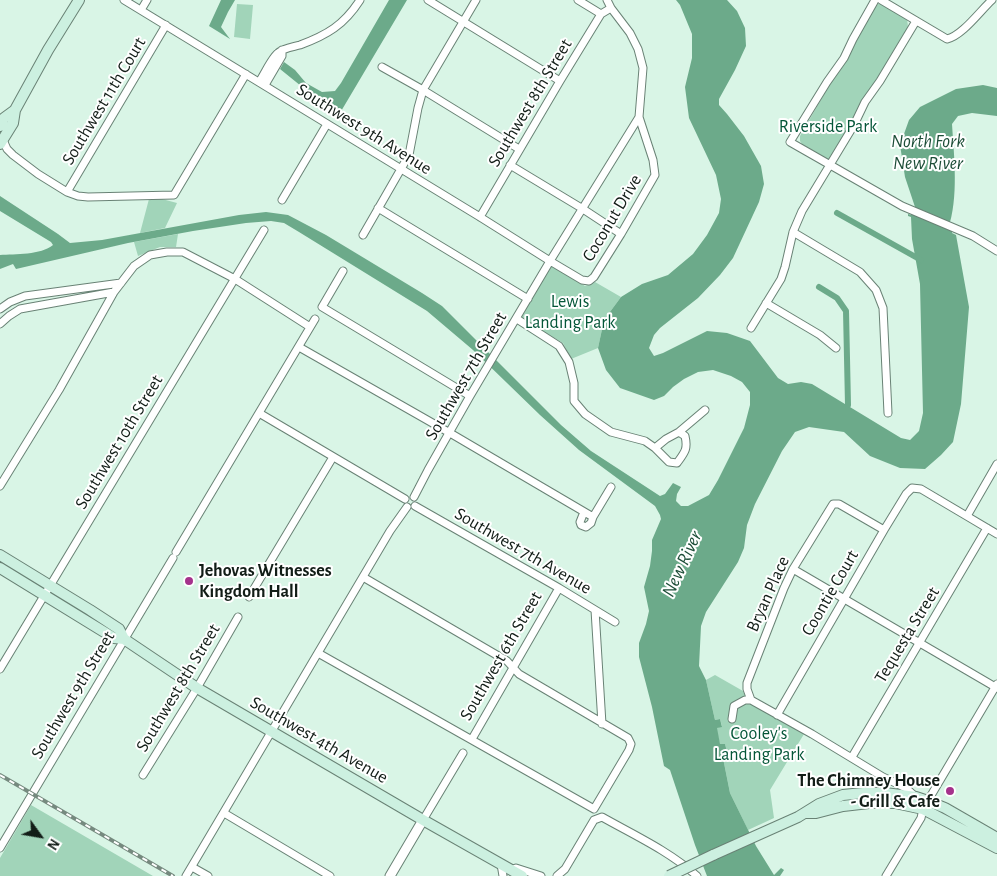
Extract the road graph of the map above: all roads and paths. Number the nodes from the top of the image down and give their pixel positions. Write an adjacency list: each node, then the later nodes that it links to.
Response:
1 (79, 0): 23 (main road)
2 (124, 0): 13 (street, Southwest 9th Avenue)
3 (147, 0): 13 (street)
4 (360, 0): 21 (street)
5 (428, 0): 16 (street)
6 (476, 0): 16 (street)
7 (578, 0): 14 (street)
8 (607, 0): 12 (street, Coconut Drive)
9 (875, 0): 30 (street)
10 (882, 0): 15 (street)
11 (992, 0): 15 (street)
12 (610, 8): 14 (street, Southwest 8th Street); 24 (street, Coconut Drive)
13 (142, 10): 17 (street, Southwest 9th Avenue)
14 (601, 14): 20 (street, Southwest 8th Street)
15 (916, 21): 30 (street)
16 (463, 22): 20 (street); 22 (street)
17 (166, 25): 19 (street, Southwest 9th Avenue); 32 (street, Southwest 11th Court)
18 (382, 67): 22 (street)
19 (246, 74): 21 (street, Southwest 9th Avenue); 32 (street)
20 (560, 81): 28 (street, Southwest 8th Street)
21 (262, 83): 25 (street, Southwest 9th Avenue)
22 (423, 90): 28 (street); 31 (street)
23 (15, 110): 26 (main road); 27 (main road)
24 (639, 117): 35 (street, Southwest 7th Street); 39 (street, Coconut Drive)
25 (327, 124): 31 (street, Southwest 9th Avenue); 33 (street)
26 (0, 126)
27 (1, 142): 32 (street)
28 (519, 150): 29 (street, Southwest 8th Street)
29 (510, 165): 35 (street); 36 (street, Southwest 8th Street)
30 (830, 165): 38 (street); 41 (street)
31 (401, 170): 34 (street); 36 (street, Southwest 9th Avenue)
32 (67, 192)
33 (282, 200)
34 (378, 208): 40 (street); 48 (street)
35 (583, 209): 39 (street); 42 (street, Southwest 7th Street)
36 (480, 216): 42 (street, Southwest 9th Avenue)
37 (264, 230): 44 (street, Southwest 10th Street)
38 (793, 232): 49 (street); 60 (street)
39 (621, 234): 45 (street, Coconut Drive)
40 (363, 235)
41 (997, 251)
42 (550, 261): 45 (street, Southwest 9th Avenue); 48 (street, Southwest 7th Street)
43 (344, 271): 58 (street)
44 (234, 279): 46 (street); 54 (street); 84 (street, Southwest 10th Street)
45 (589, 281)
46 (121, 283): 47 (street); 50 (street)
47 (114, 292): 53 (street); 67 (street)
48 (528, 299): 52 (street, Southwest 7th Street)
49 (766, 303): 55 (street); 57 (street)
50 (0, 309)
51 (315, 319): 54 (street, Southwest 9th Street)
52 (517, 319): 58 (street, Southwest 7th Street); 64 (street)
53 (0, 324)
54 (310, 327): 56 (street, Southwest 9th Street)
55 (752, 328)
56 (299, 347): 61 (street, Southwest 9th Street); 63 (street)
57 (836, 348)
58 (470, 396): 63 (street, Southwest 7th Street)
59 (705, 410): 62 (street)
60 (888, 412)
61 (259, 413): 65 (street); 90 (street, Southwest 9th Street)
62 (679, 432): 64 (street); 64 (street)
63 (450, 433): 69 (street, Southwest 7th Street); 73 (street)
64 (655, 448)
65 (333, 457): 70 (street); 85 (street)
66 (997, 464): 74 (street)
67 (0, 486)
68 (611, 487): 75 (street)
69 (414, 497): 70 (street); 71 (street)
70 (405, 499): 72 (street)
71 (415, 506): 72 (street); 83 (street, Southwest 7th Avenue)
72 (407, 507): 82 (street)
73 (584, 512): 75 (street); 75 (street)
74 (967, 516): 76 (street); 77 (street, Coontie Court)
75 (593, 517)
76 (987, 528): 78 (street); 91 (street, Tequesta Street)
77 (884, 530): 81 (street, Bryan Place); 86 (street, Coontie Court)
78 (997, 534)
79 (0, 555): 84 (main road, Southwest 4th Avenue)
80 (0, 568): 84 (main road, Southwest 4th Avenue)
81 (793, 569): 86 (street); 97 (street, Bryan Place)
82 (363, 577): 92 (street); 93 (street)
83 (559, 588): 87 (street, Southwest 7th Avenue); 93 (street, Southwest 6th Street)
84 (48, 590): 90 (main road, Southwest 4th Avenue); 94 (street, Southwest 10th Street)
85 (249, 597)
86 (844, 598): 91 (street); 98 (street, Coontie Court)
87 (596, 610): 89 (street, Southwest 7th Avenue); 100 (street)
88 (238, 617): 96 (street, Southwest 8th Street)
89 (615, 622)
90 (124, 639): 96 (main road, Southwest 4th Avenue); 112 (street, Southwest 9th Street)
91 (920, 643): 95 (street); 104 (street, Tequesta Street)
92 (318, 653): 101 (street); 102 (street)
93 (513, 668): 100 (street); 102 (street, Southwest 6th Street)
94 (0, 669)
95 (996, 686): 107 (street)
96 (197, 688): 101 (main road, Southwest 4th Avenue); 105 (street, Southwest 8th Street)
97 (751, 700): 98 (street); 99 (street)
98 (777, 715): 104 (street)
99 (732, 719)
100 (602, 724): 102 (street)
101 (271, 732): 108 (street); 110 (main road, Southwest 4th Avenue)
102 (472, 740)
103 (463, 753): 110 (street)
104 (852, 757): 106 (street)
105 (143, 775)
106 (916, 797): 107 (main road); 109 (main road)
107 (926, 805): 109 (main road); 111 (main road); 113 (main road); 125 (street)
108 (224, 813): 114 (street); 118 (street)
109 (801, 815): 123 (main road, bridge)
110 (423, 820): 115 (main road, Southwest 4th Avenue); 119 (street)
111 (996, 834)
112 (0, 848)
113 (997, 848)
114 (192, 867): 116 (street); 117 (street)
115 (507, 873): 120 (main road, Southwest 4th Avenue); 121 (street)
116 (186, 876)
117 (208, 876)
118 (330, 876)
119 (390, 876)
120 (522, 876)
121 (541, 876)
122 (557, 876): 124 (street)
123 (669, 876)
124 (697, 876)
125 (886, 876)

